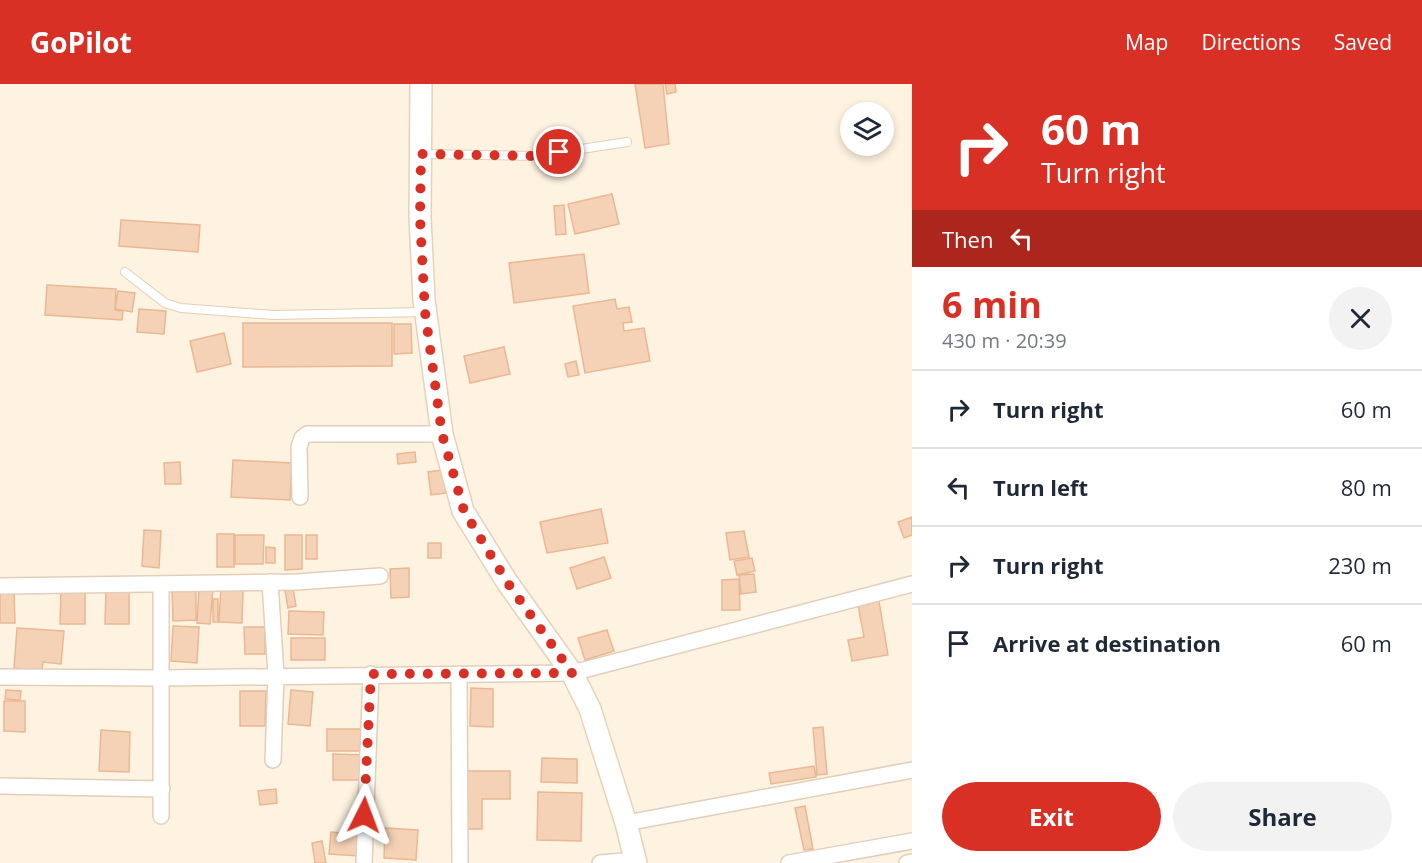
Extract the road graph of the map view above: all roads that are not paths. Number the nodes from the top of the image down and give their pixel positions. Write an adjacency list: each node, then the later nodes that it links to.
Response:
1 (421, 84): 3 (main road)
2 (627, 142): 3 (lane)
3 (421, 154): 5 (main road)
4 (125, 272): 5 (lane)
5 (425, 312): 6 (main road)
6 (442, 434): 7 (street); 13 (main road)
7 (300, 497)
8 (380, 576): 9 (street)
9 (270, 582): 10 (street); 16 (street)
10 (161, 584): 12 (street); 18 (street)
11 (912, 584): 13 (street)
12 (0, 586)
13 (572, 673): 15 (street); 24 (main road)
14 (371, 674): 15 (street); 16 (street); 28 (street)
15 (459, 674): 29 (street)
16 (276, 675): 18 (street); 19 (street)
17 (0, 677): 18 (street)
18 (162, 678): 22 (street)
19 (273, 760)
20 (912, 770): 24 (street)
21 (0, 786): 22 (street)
22 (162, 789): 23 (street)
23 (161, 816)
24 (626, 823): 26 (main road)
25 (912, 841): 31 (street)
26 (635, 861): 30 (street)
27 (912, 862): 32 (street)
28 (364, 863)
29 (460, 863)
30 (600, 863)
31 (789, 863)
32 (907, 863)

